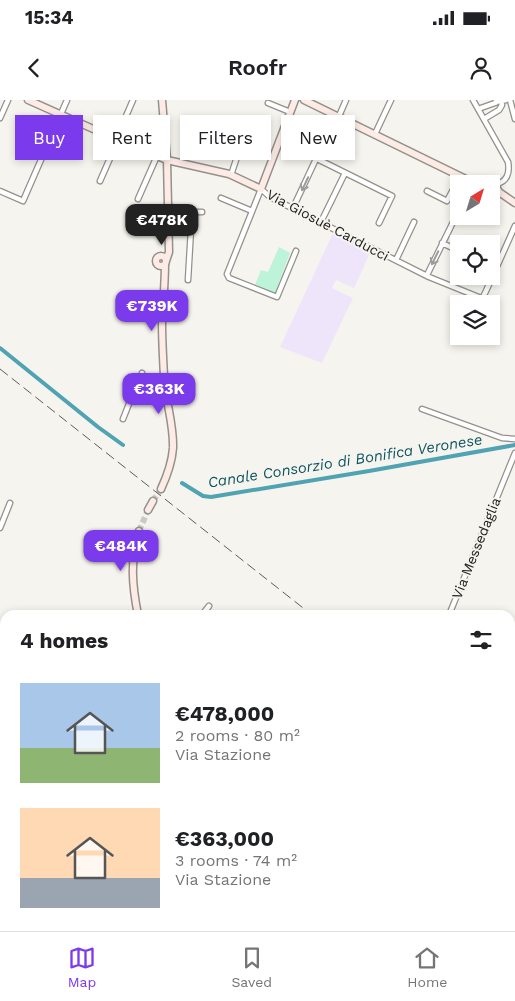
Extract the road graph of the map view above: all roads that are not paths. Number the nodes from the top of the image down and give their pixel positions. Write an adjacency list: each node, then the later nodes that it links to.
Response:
1 (8, 100): 20 (street)
2 (28, 100): 15 (main road)
3 (67, 100): 15 (street)
4 (132, 100): 16 (street)
5 (162, 100): 17 (main road)
6 (295, 100): 14 (main road)
7 (304, 100): 18 (main road)
8 (346, 100): 19 (street)
9 (391, 100): 25 (street)
10 (473, 100): 13 (street)
11 (502, 101): 13 (street); 21 (street); 22 (street)
12 (268, 103): 14 (street)
13 (478, 109): 21 (street)
14 (290, 112): 26 (main road)
15 (60, 114): 24 (main road); 39 (street)
16 (126, 115)
17 (163, 115)
18 (336, 115)
19 (338, 115)
20 (0, 118)
21 (484, 119): 37 (street)
22 (515, 119)
23 (355, 124): 25 (main road)
24 (93, 128)
25 (375, 134): 35 (main road)
26 (279, 140): 38 (main road)
27 (108, 160): 36 (street)
28 (156, 160): 44 (street)
29 (167, 160): 34 (main road); 46 (main road)
30 (236, 160): 34 (street)
31 (316, 160): 47 (street, one-way to 47)
32 (318, 160): 33 (street)
33 (345, 173): 51 (street); 53 (street)
34 (231, 174): 38 (main road)
35 (458, 175)
36 (100, 181)
37 (500, 183)
38 (261, 189): 47 (street, Via Giosuè Carducci); 48 (street)
39 (0, 191)
40 (427, 191): 42 (street)
41 (500, 193): 45 (main road)
42 (450, 195)
43 (221, 198): 48 (street)
44 (138, 199)
45 (515, 203)
46 (167, 206): 49 (street); 64 (main road)
47 (293, 208): 51 (street, Via Giosuè Carducci)
48 (252, 211): 58 (street)
49 (192, 212): 50 (street); 61 (street)
50 (202, 212)
51 (321, 222): 59 (street, Via Giosuè Carducci)
52 (414, 222): 59 (street, Via Giosuè Carducci)
53 (379, 223)
54 (451, 225): 56 (street)
55 (515, 226): 60 (street, Via Giosuè Carducci)
56 (442, 243): 57 (street); 60 (street, one-way to 60)
57 (450, 247)
58 (296, 251)
59 (396, 260): 60 (street, Via Giosuè Carducci)
60 (427, 275)
61 (188, 280)
62 (142, 373): 63 (street)
63 (138, 381): 64 (street); 66 (street)
64 (165, 388): 69 (main road)
65 (422, 409): 67 (street)
66 (123, 419)
67 (515, 439)
68 (515, 453): 78 (street, Via Messedaglia)
69 (161, 489)
70 (154, 501): 72 (main road)
71 (10, 503): 73 (street)
72 (148, 510)
73 (0, 528)
74 (139, 531): 76 (main road)
75 (209, 606): 77 (street)
76 (137, 610)
77 (206, 610)
78 (451, 610)

